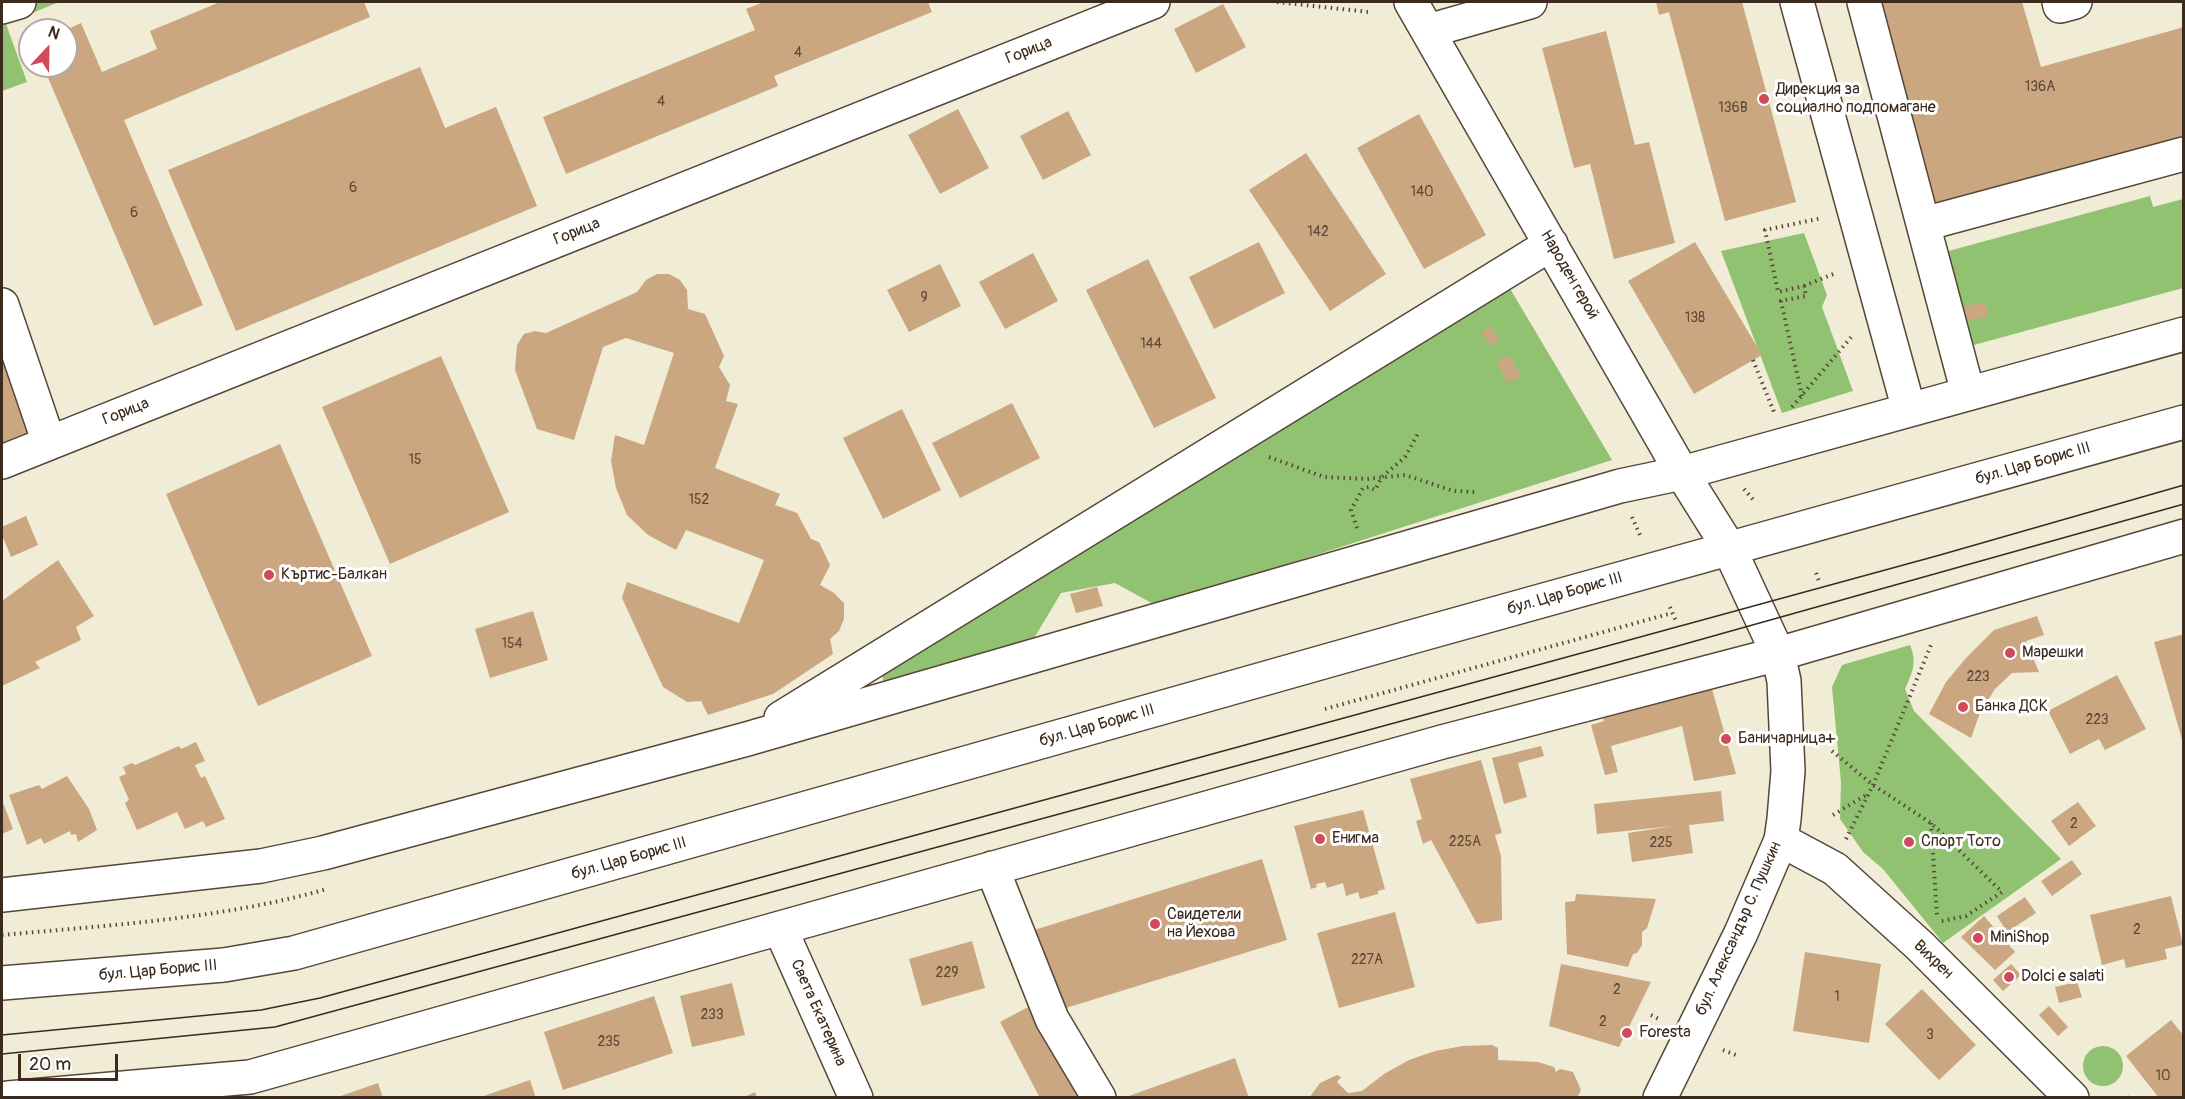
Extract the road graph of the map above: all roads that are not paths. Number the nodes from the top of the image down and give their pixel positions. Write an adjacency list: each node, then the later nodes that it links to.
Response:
1 (19, 2): 9 (street)
2 (1153, 2): 19 (street, Горица)
3 (1411, 2): 10 (street, Народен герой)
4 (1530, 2): 10 (street)
5 (1797, 2): 17 (street)
6 (1864, 2): 12 (street)
7 (2059, 2): 8 (street)
8 (2075, 2)
9 (2, 7)
10 (1428, 32): 13 (street, Народен герой)
11 (2184, 154): 12 (street)
12 (1924, 224): 16 (street)
13 (1551, 244): 21 (street, Народен герой); 25 (street)
14 (2, 305): 19 (street)
15 (2184, 334): 16 (street)
16 (1968, 393): 17 (street)
17 (1909, 410): 21 (street)
18 (2184, 422): 23 (street, бул. Цар Борис III)
19 (49, 443): 20 (street, Горица)
20 (2, 462)
21 (1682, 473): 23 (street, Народен герой); 25 (street)
22 (2184, 536): 24 (street)
23 (1729, 549): 24 (street, бул. Александър С. Пушкин); 30 (street, бул. Цар Борис III)
24 (1778, 654): 26 (street, бул. Александър С. Пушкин); 27 (street)
25 (747, 739): 28 (street)
26 (1781, 840): 35 (street, бул. Александър С. Пушкин); 36 (street, Вихрен)
27 (992, 868): 29 (street); 34 (street)
28 (2, 895)
29 (780, 928): 31 (street); 33 (street, Света Екатерина)
30 (2, 983)
31 (251, 1087): 32 (street)
32 (8, 1098)
33 (856, 1098)
34 (1100, 1098)
35 (1660, 1098)
36 (2072, 1098)

